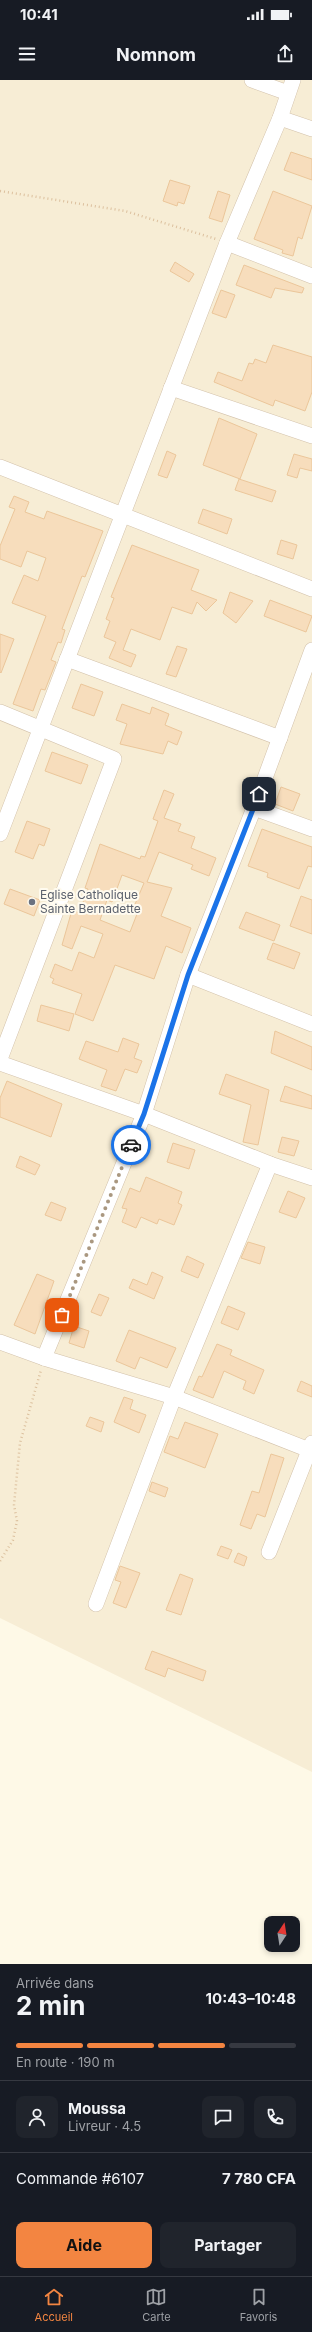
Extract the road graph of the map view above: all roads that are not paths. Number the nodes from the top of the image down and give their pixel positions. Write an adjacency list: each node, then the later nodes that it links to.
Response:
1 (252, 80): 2 (street)
2 (290, 87): 3 (street)
3 (280, 118): 4 (street); 5 (street)
4 (312, 129)
5 (227, 243): 6 (street); 7 (street)
6 (312, 276)
7 (171, 388): 8 (street); 10 (street)
8 (310, 431)
9 (0, 467): 10 (street)
10 (122, 516): 11 (street); 13 (street)
11 (312, 589)
12 (312, 650): 16 (street)
13 (67, 658): 15 (street); 16 (street)
14 (0, 712): 15 (street)
15 (39, 728): 19 (street); 22 (street)
16 (280, 738): 17 (street)
17 (254, 808): 18 (street); 20 (street)
18 (312, 829)
19 (0, 834)
20 (188, 975): 21 (street); 24 (street)
21 (312, 1024)
22 (0, 1059)
23 (0, 1063): 24 (street)
24 (144, 1114): 25 (street); 28 (street)
25 (270, 1164): 26 (street); 29 (street)
26 (312, 1178)
27 (0, 1342): 28 (street)
28 (44, 1358): 29 (street)
29 (174, 1397): 30 (street); 32 (street)
30 (311, 1448): 31 (street)
31 (270, 1552)
32 (96, 1604)

